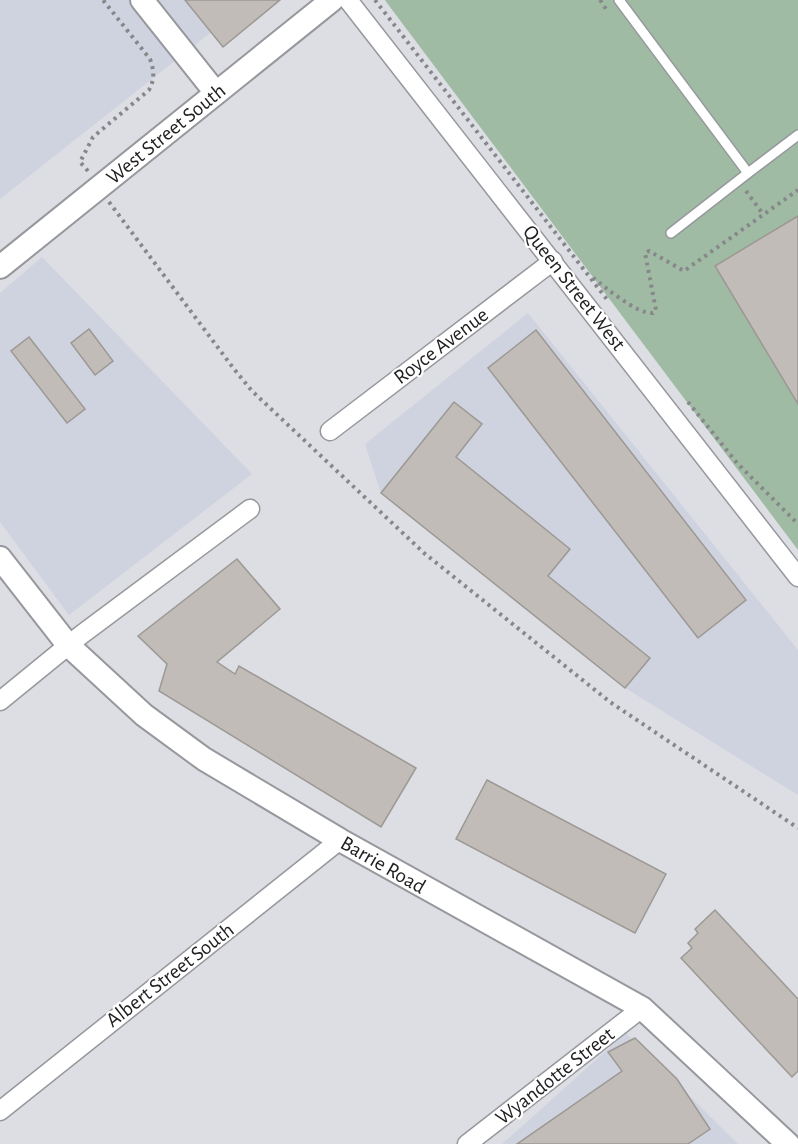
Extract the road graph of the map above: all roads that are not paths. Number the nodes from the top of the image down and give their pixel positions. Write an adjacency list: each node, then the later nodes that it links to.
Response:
1 (142, 0): 5 (street)
2 (332, 0): 5 (street, West Street South)
3 (348, 0): 9 (street, Queen Street West)
4 (619, 0): 7 (lane)
5 (216, 93): 10 (street, West Street South)
6 (798, 135): 7 (lane)
7 (748, 173): 8 (lane)
8 (671, 233)
9 (553, 261): 11 (street, Royce Avenue); 14 (street, Queen Street West)
10 (0, 267)
11 (330, 431)
12 (250, 509): 15 (street)
13 (0, 558): 15 (street, Barrie Road)
14 (798, 577)
15 (68, 645): 16 (street); 17 (street, Barrie Road)
16 (0, 701)
17 (340, 840): 18 (street, Barrie Road); 19 (street, Albert Street South)
18 (642, 1008): 20 (street, Wyandotte Street); 21 (street, Barrie Road)
19 (0, 1110)
20 (467, 1144)
21 (788, 1144)

